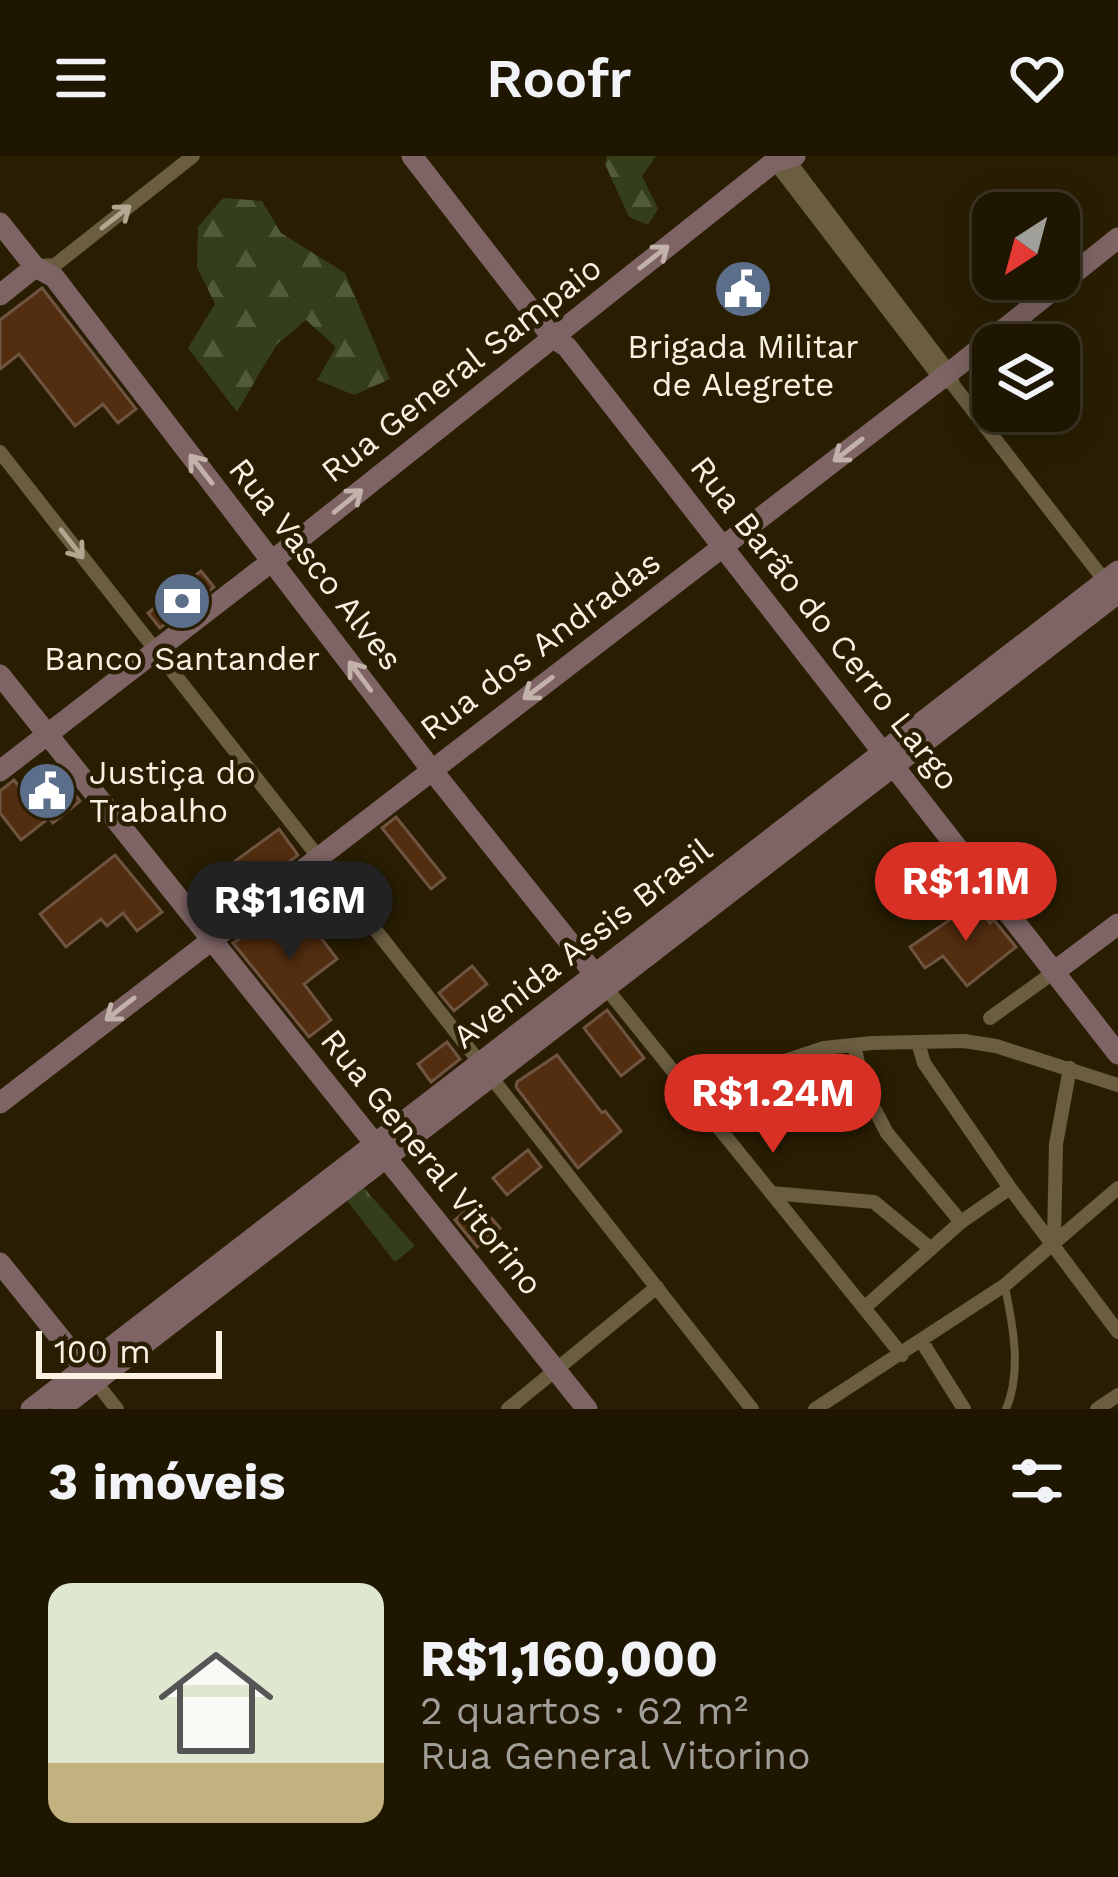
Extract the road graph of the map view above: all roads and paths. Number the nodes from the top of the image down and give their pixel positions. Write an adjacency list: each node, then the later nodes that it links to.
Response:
1 (193, 156): 7 (street, one-way to 1)
2 (412, 156): 9 (street, Rua Barão do Cerro Largo)
3 (427, 156): 9 (street, Rua Barão do Cerro Largo)
4 (783, 158): 9 (street, Rua General Sampaio, one-way to 4); 10 (street)
5 (0, 223): 7 (street, Rua Vasco Alves)
6 (1118, 238): 10 (street, Rua dos Andradas)
7 (35, 267): 8 (street); 13 (street, Rua Vasco Alves, one-way to 7)
8 (0, 295)
9 (560, 338): 12 (street, Rua Barão do Cerro Largo); 13 (street, Rua General Sampaio, one-way to 9)
10 (948, 378): 12 (street, Rua dos Andradas, one-way to 12); 14 (street)
11 (0, 452): 15 (street, one-way to 15)
12 (724, 546): 18 (street, Rua Barão do Cerro Largo); 19 (street, Rua dos Andradas, one-way to 19)
13 (272, 561): 15 (street, Rua General Sampaio); 19 (street, Rua Vasco Alves, one-way to 13)
14 (1115, 588): 18 (street, Avenida Assis Brasil)
15 (157, 651): 17 (street, Rua General Sampaio); 21 (street)
16 (0, 675): 17 (street, Rua General Vitorino)
17 (47, 734): 20 (street, Rua General Sampaio); 23 (street, Rua General Vitorino)
18 (889, 758): 24 (street, Rua Barão do Cerro Largo); 25 (street, Avenida Assis Brasil)
19 (431, 769): 21 (street, Rua dos Andradas); 25 (street, Rua Vasco Alves)
20 (0, 771)
21 (318, 856): 23 (street, Rua dos Andradas); 31 (street)
22 (1118, 924): 24 (street)
23 (212, 938): 34 (street, Rua dos Andradas, one-way to 34); 35 (street, Rua General Vitorino)
24 (1054, 972): 26 (street); 29 (street, Rua Barão do Cerro Largo)
25 (600, 982): 31 (street, Avenida Assis Brasil); 33 (street, Rua Vasco Alves)
26 (990, 1018)
27 (918, 1043): 28 (street); 30 (street); 36 (street)
28 (854, 1045): 33 (street); 39 (street)
29 (1115, 1047)
30 (1070, 1067): 32 (street); 40 (street)
31 (488, 1068): 35 (street, Avenida Assis Brasil); 44 (street)
32 (1118, 1085)
33 (697, 1102): 38 (street, Rua Vasco Alves)
34 (0, 1103)
35 (380, 1151): 49 (street, Rua General Vitorino); 50 (street, Avenida Assis Brasil)
36 (1010, 1188): 39 (street); 40 (street)
37 (1118, 1188): 40 (street)
38 (771, 1193): 41 (street); 45 (street, Rua Vasco Alves)
39 (961, 1222): 41 (street)
40 (1053, 1241): 43 (street); 46 (street)
41 (931, 1250): 45 (street)
42 (0, 1263): 50 (street)
43 (1005, 1285): 47 (street); 60 (lane)
44 (657, 1287): 49 (street); 57 (street)
45 (864, 1309): 48 (street, Rua Vasco Alves)
46 (1118, 1332)
47 (922, 1342): 48 (street); 59 (street)
48 (902, 1355): 58 (street)
49 (556, 1370): 55 (street); 56 (street, Rua General Vitorino)
50 (90, 1374): 52 (street); 53 (street); 54 (street)
51 (1118, 1395): 61 (street)
52 (31, 1409)
53 (60, 1409)
54 (117, 1409)
55 (508, 1409)
56 (587, 1409)
57 (752, 1409)
58 (815, 1409)
59 (964, 1409)
60 (1006, 1409)
61 (1097, 1409)

